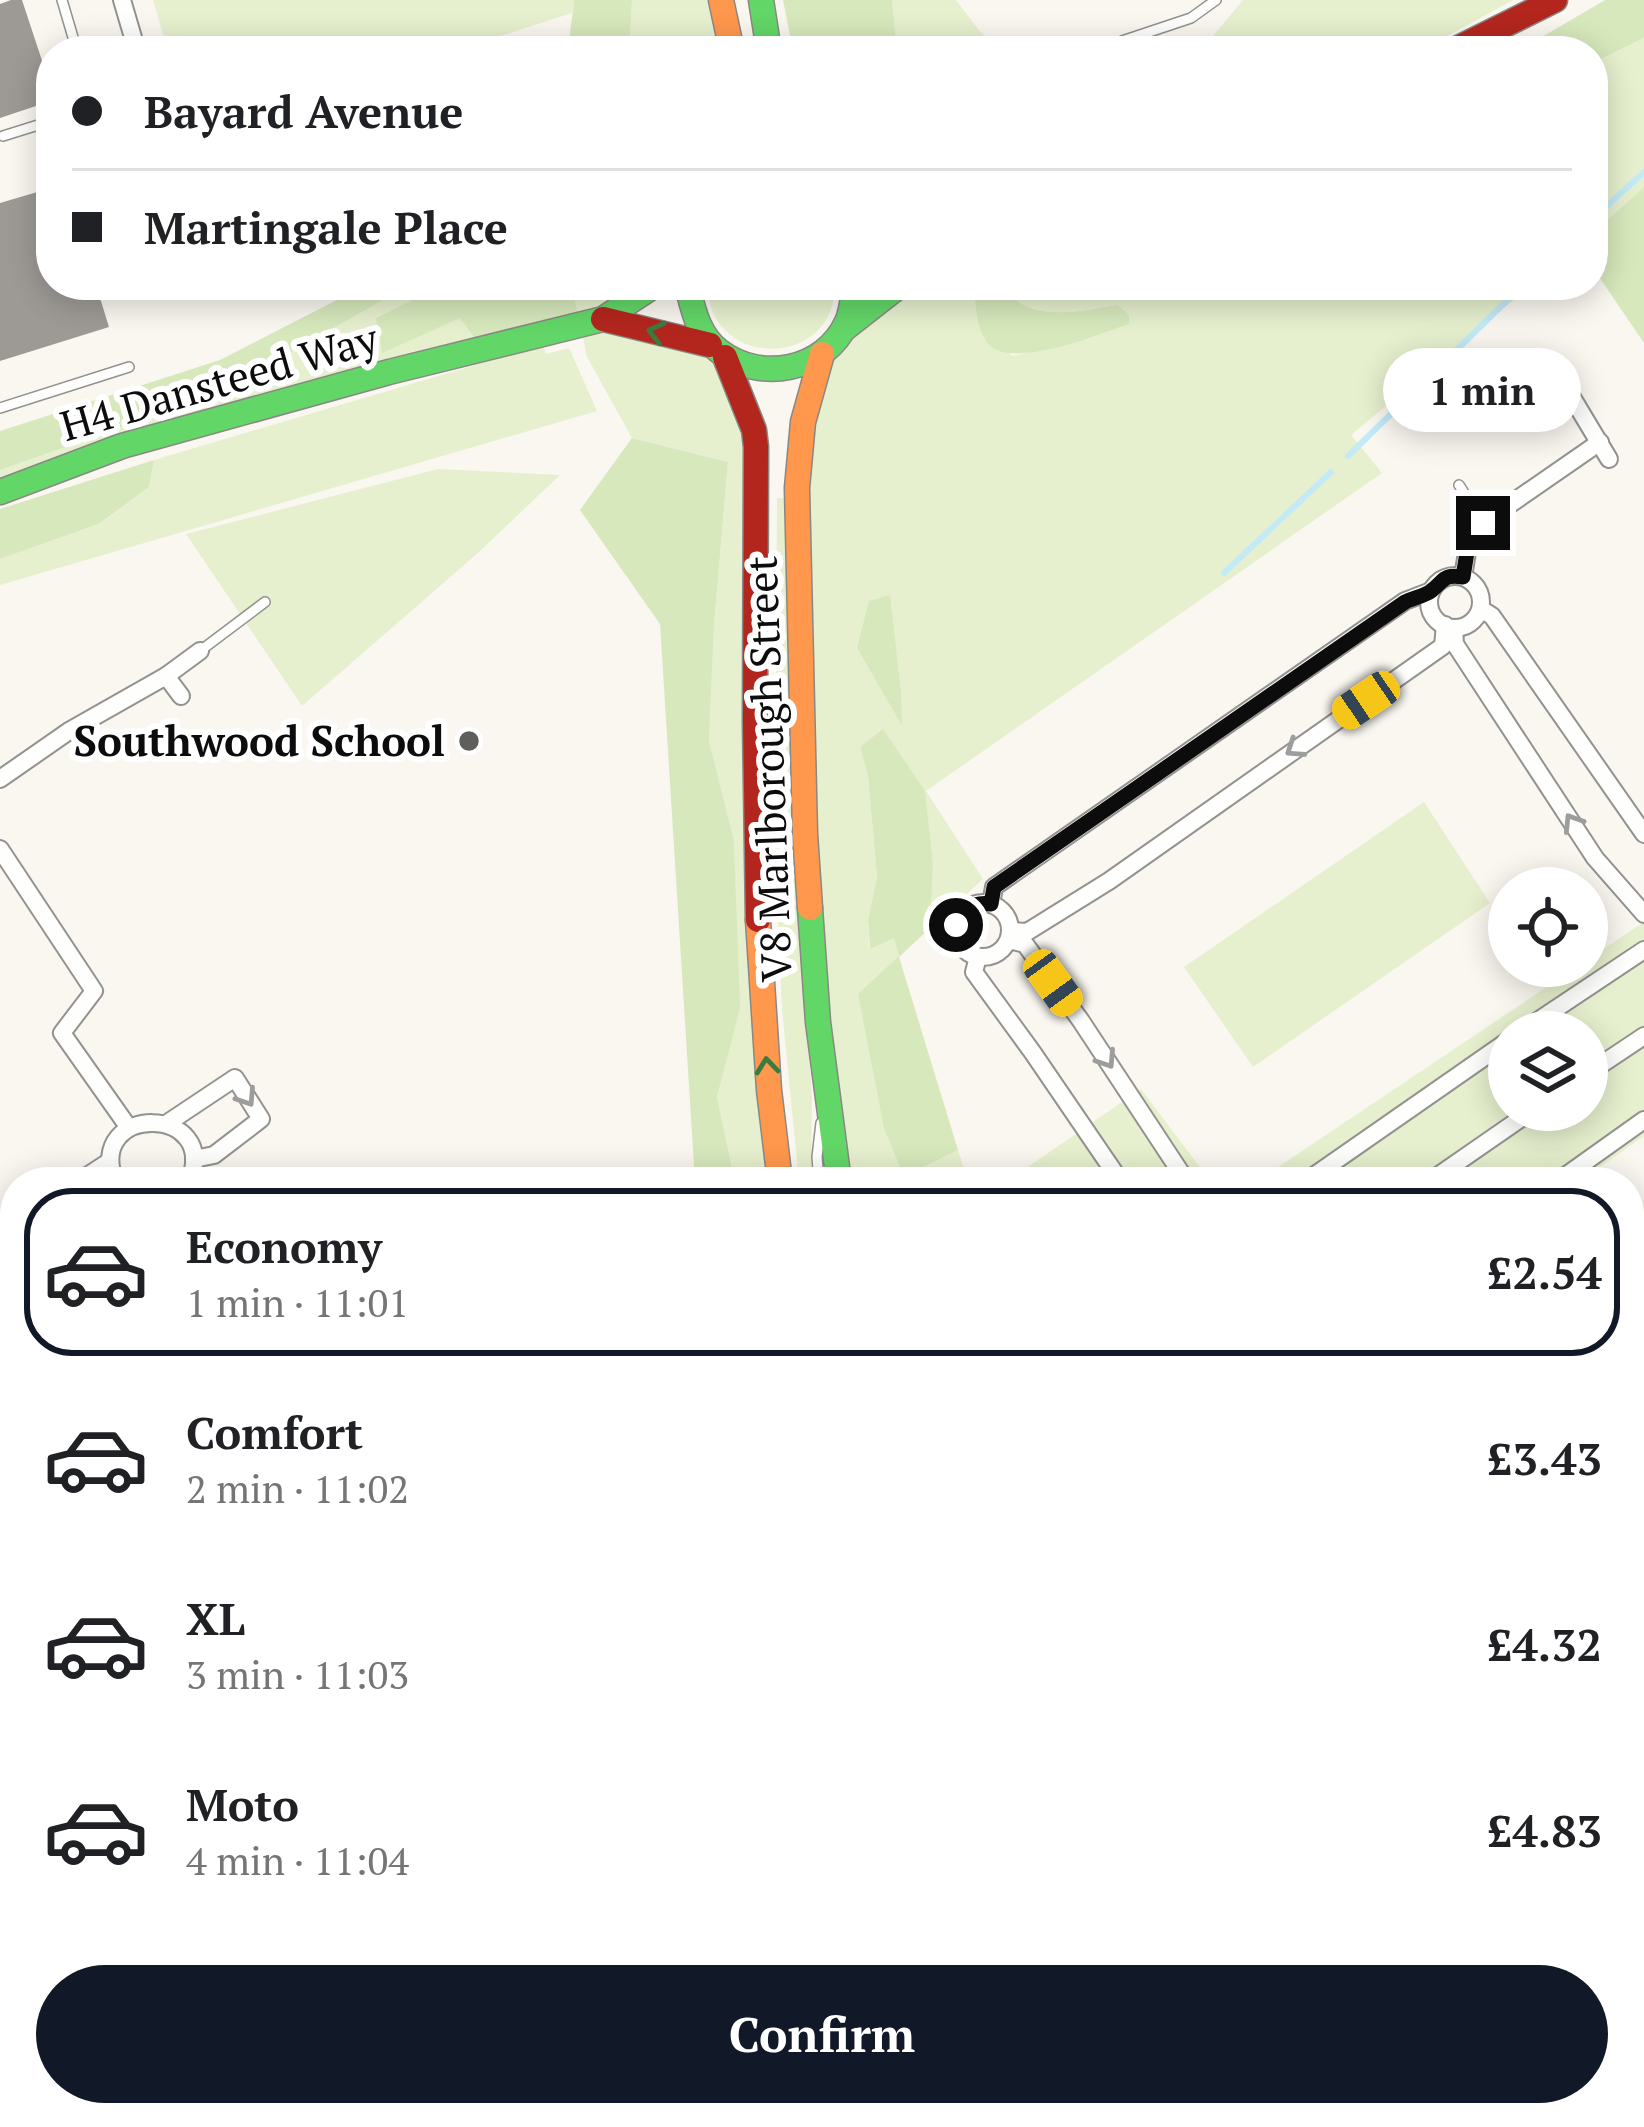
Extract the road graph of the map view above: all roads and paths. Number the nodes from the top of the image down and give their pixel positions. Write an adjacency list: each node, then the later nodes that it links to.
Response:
1 (62, 0): 7 (lane)
2 (122, 0): 8 (street)
3 (721, 0): 9 (main road)
4 (761, 0): 10 (main road)
5 (1216, 0): 11 (lane)
6 (1556, 0): 12 (main road)
7 (73, 36)
8 (133, 36)
9 (729, 36)
10 (767, 36)
11 (1137, 36)
12 (1483, 36)
13 (36, 126): 14 (lane)
14 (3, 136)
15 (631, 300): 19 (main road, H4 Dansteed Way)
16 (688, 300): 21 (main road, V8 Marlborough Street)
17 (854, 300): 20 (main road)
18 (881, 300): 20 (main road)
19 (598, 320): 21 (main road, H4 Dansteed Way, one-way to 19); 27 (main road, H4 Dansteed Way)
20 (845, 328): 22 (main road)
21 (717, 351): 22 (main road, H4 Dansteed Way); 59 (main road, V8 Marlborough Street, one-way to 21)
22 (822, 354): 49 (main road, V8 Marlborough Street)
23 (129, 367): 25 (lane)
24 (1567, 389): 28 (street)
25 (0, 408)
26 (1459, 485): 28 (lane)
27 (0, 492)
28 (1483, 523): 29 (street)
29 (1463, 577): 30 (street); 32 (street)
30 (1431, 591): 33 (street); 40 (street)
31 (265, 602): 34 (lane)
32 (1481, 609): 33 (street); 38 (street)
33 (1449, 627): 41 (street, one-way to 33); 42 (street, one-way to 42)
34 (200, 651): 35 (street)
35 (166, 676): 36 (street); 37 (street)
36 (181, 696)
37 (0, 778)
38 (1644, 834)
39 (0, 849): 52 (street)
40 (991, 904): 42 (street); 44 (street)
41 (1644, 914)
42 (1010, 935): 44 (street); 63 (street, one-way to 63)
43 (1644, 950): 45 (street)
44 (978, 957): 62 (street)
45 (1552, 1011)
46 (1644, 1036): 48 (street)
47 (1488, 1055): 64 (street)
48 (1608, 1060)
49 (825, 1088): 60 (lane); 61 (main road, V8 Marlborough Street)
50 (1644, 1120): 66 (street)
51 (166, 1124): 52 (street); 57 (street); 58 (street, one-way to 58)
52 (129, 1128): 54 (street)
53 (1503, 1131): 65 (street)
54 (110, 1161): 55 (street); 56 (street)
55 (101, 1167)
56 (111, 1167)
57 (191, 1167)
58 (201, 1167)
59 (778, 1167)
60 (818, 1167)
61 (837, 1167)
62 (1110, 1167)
63 (1177, 1167)
64 (1327, 1167)
65 (1451, 1167)
66 (1579, 1167)

